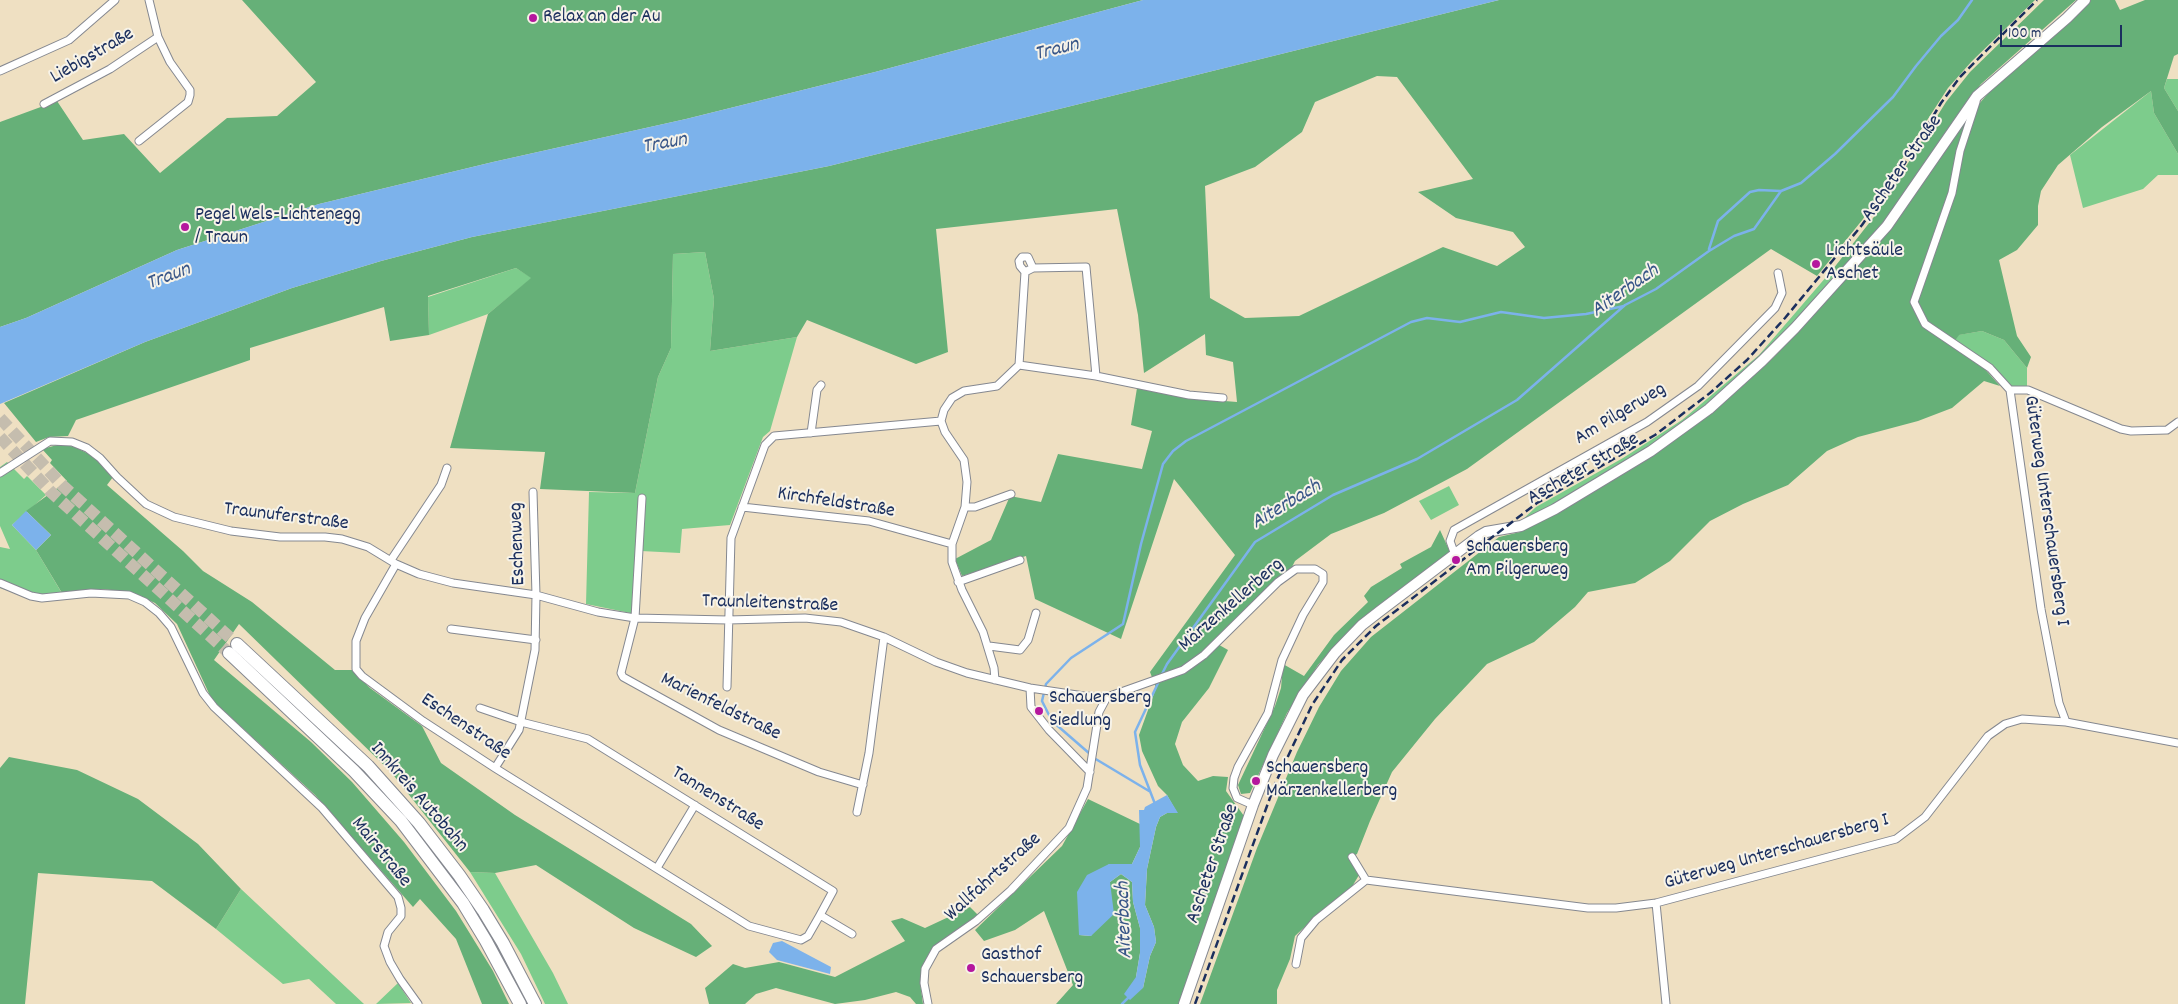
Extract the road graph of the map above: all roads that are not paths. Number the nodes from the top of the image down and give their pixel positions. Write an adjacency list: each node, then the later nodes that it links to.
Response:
1 (115, 0): 5 (street)
2 (149, 0): 4 (street)
3 (2085, 0): 6 (main road, Ascheter Straße)
4 (158, 37): 7 (street, Liebigstraße); 8 (street)
5 (0, 71)
6 (1977, 96): 15 (street); 28 (main road, Ascheter Straße)
7 (44, 104)
8 (139, 141)
9 (1033, 268): 10 (street); 10 (street); 13 (street)
10 (1025, 272): 12 (street)
11 (1778, 273): 28 (street, Am Pilgerweg)
12 (1019, 366): 13 (street); 17 (street)
13 (1096, 376): 16 (street)
14 (821, 385): 19 (street)
15 (2010, 390): 18 (street, Güterweg Unterschauersberg I); 48 (street, Güterweg Unterschauersberg I)
16 (1224, 398)
17 (941, 421): 19 (street); 26 (street)
18 (2178, 422)
19 (811, 433): 25 (street)
20 (447, 468): 30 (street, Eschenstraße)
21 (0, 473): 30 (street, Traunuferstraße)
22 (534, 492): 33 (street, Eschenweg)
23 (1011, 494): 26 (street)
24 (642, 498): 35 (street)
25 (742, 507): 27 (street, Kirchfeldstraße); 36 (street)
26 (965, 507): 27 (street)
27 (952, 544): 31 (street)
28 (1455, 555): 54 (main road, Ascheter Straße)
29 (1020, 560): 31 (street)
30 (393, 562): 33 (street, Traunleitenstraße); 50 (street, Eschenstraße)
31 (958, 582): 40 (street)
32 (0, 583): 63 (street, Mairstraße)
33 (536, 595): 35 (street, Traunleitenstraße); 39 (street)
34 (1036, 613): 40 (street)
35 (635, 618): 36 (street, Traunleitenstraße); 52 (street, Marienfeldstraße)
36 (728, 620): 38 (street, Traunleitenstraße); 43 (street)
37 (451, 629): 39 (street)
38 (884, 637): 42 (street, Traunleitenstraße); 52 (street)
39 (536, 640): 47 (street)
40 (989, 646): 42 (street)
41 (1170, 676): 45 (street, Traunleitenstraße); 54 (street, Märzenkellerberg)
42 (995, 680): 44 (street, Traunleitenstraße)
43 (727, 687)
44 (1033, 689): 45 (street, Traunleitenstraße); 51 (street)
45 (1107, 698): 51 (street, Wallfahrtstraße)
46 (480, 708): 47 (street, Tannenstraße)
47 (521, 722): 50 (street); 53 (street, Tannenstraße)
48 (2066, 722): 49 (street, Güterweg Unterschauersberg I); 59 (street, Güterweg Unterschauersberg I)
49 (2178, 744)
50 (495, 768): 57 (street, Eschenstraße)
51 (1090, 768): 66 (street, Wallfahrtstraße)
52 (863, 785): 55 (street)
53 (695, 805): 57 (street); 60 (street, Tannenstraße)
54 (1253, 805): 67 (main road, Ascheter Straße)
55 (857, 812)
56 (1352, 857): 58 (street)
57 (657, 868): 60 (street, Eschenstraße)
58 (1369, 880): 59 (street, Güterweg Unterschauersberg I); 62 (street)
59 (1656, 903): 68 (street, Güterweg Unterschauersberg I)
60 (820, 916): 61 (street)
61 (852, 934)
62 (1296, 964)
63 (418, 1004)
64 (520, 1004): 65 (highway, Innkreis Autobahn)
65 (535, 1004)
66 (928, 1004)
67 (1184, 1004)
68 (1666, 1004)

